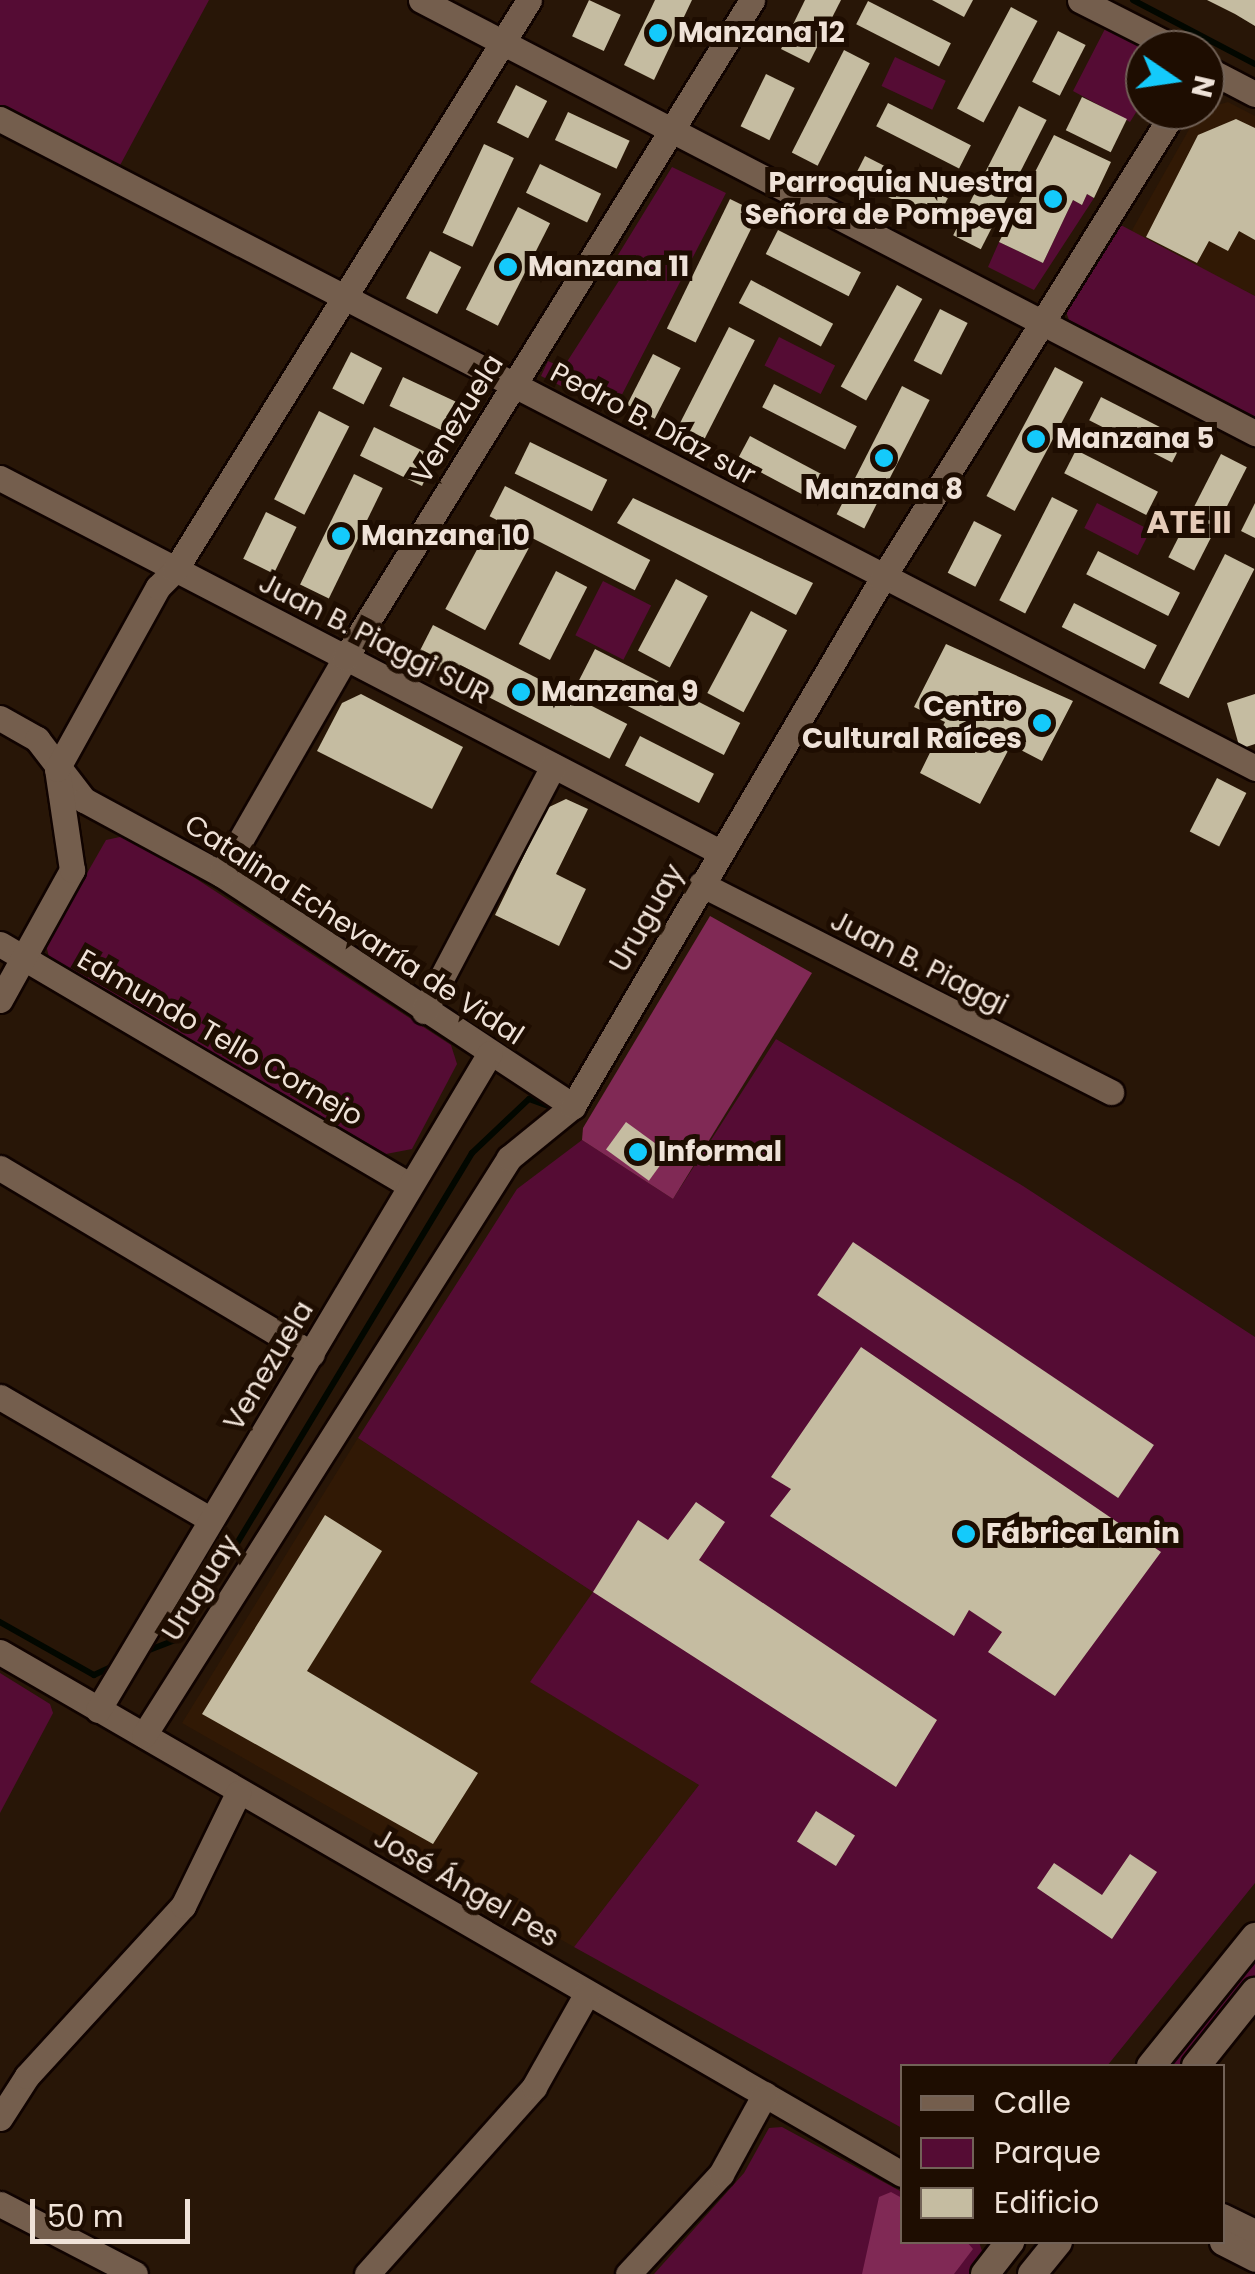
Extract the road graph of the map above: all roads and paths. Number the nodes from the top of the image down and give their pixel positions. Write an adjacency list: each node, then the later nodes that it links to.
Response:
1 (421, 0): 6 (street)
2 (529, 0): 6 (street)
3 (752, 0): 11 (street, Venezuela)
4 (1092, 3): 5 (street)
5 (1142, 30)
6 (502, 43): 11 (street); 12 (street)
7 (1225, 78): 8 (street)
8 (1255, 94)
9 (0, 119): 12 (street)
10 (1162, 130): 13 (street, Uruguay)
11 (672, 131): 13 (street); 14 (street, Venezuela)
12 (340, 298): 14 (street, Pedro B. Díaz sur); 17 (street)
13 (1041, 323): 15 (street); 18 (street, Uruguay)
14 (514, 386): 18 (street, Pedro B. Díaz sur); 19 (street, Venezuela)
15 (1255, 433)
16 (0, 478): 17 (street, Juan B. Piaggi SUR)
17 (176, 570): 19 (street, Juan B. Piaggi SUR); 23 (street)
18 (882, 579): 22 (street, Pedro B. Díaz sur); 24 (street, Uruguay)
19 (346, 658): 21 (street, Juan B. Piaggi SUR); 25 (street, Venezuela)
20 (0, 718): 23 (street, Catalina Echevarría de Vidal)
21 (554, 766): 24 (street, Juan B. Piaggi SUR); 30 (street)
22 (1255, 768)
23 (57, 769): 25 (street, Catalina Echevarría de Vidal); 28 (street)
24 (720, 852): 26 (street, Uruguay)
25 (221, 874): 30 (street, Catalina Echevarría de Vidal)
26 (700, 884): 32 (street, Juan B. Piaggi); 33 (street, Uruguay)
27 (0, 944): 28 (street, Edmundo Tello Cornejo)
28 (24, 958): 29 (street); 35 (street, Edmundo Tello Cornejo)
29 (0, 1000)
30 (424, 1011): 31 (street, Catalina Echevarría de Vidal)
31 (490, 1053): 33 (street, Catalina Echevarría de Vidal); 35 (street, Venezuela)
32 (1111, 1092)
33 (573, 1106): 41 (street, Uruguay)
34 (0, 1168): 36 (street)
35 (409, 1184): 36 (street, Venezuela)
36 (312, 1354): 38 (street, Venezuela)
37 (0, 1397): 38 (street)
38 (211, 1520): 40 (street, Venezuela)
39 (0, 1652): 40 (street, José Ángel Pes)
40 (98, 1710): 41 (street, José Ángel Pes)
41 (144, 1735): 42 (street, José Ángel Pes)
42 (238, 1793): 45 (street, José Ángel Pes); 49 (street)
43 (1255, 1937): 46 (main road)
44 (1255, 1992): 47 (main road)
45 (587, 1993): 48 (street, José Ángel Pes); 59 (street)
46 (1153, 2064)
47 (1198, 2064)
48 (765, 2094): 50 (street, José Ángel Pes); 60 (street)
49 (0, 2118)
50 (900, 2173)
51 (0, 2204): 58 (street)
52 (1225, 2217): 53 (street)
53 (1255, 2232)
54 (1225, 2243): 57 (street)
55 (1008, 2244): 61 (main road)
56 (1056, 2244): 62 (main road)
57 (1255, 2258)
58 (135, 2274)
59 (366, 2274)
60 (628, 2274)
61 (985, 2274)
62 (1032, 2274)

